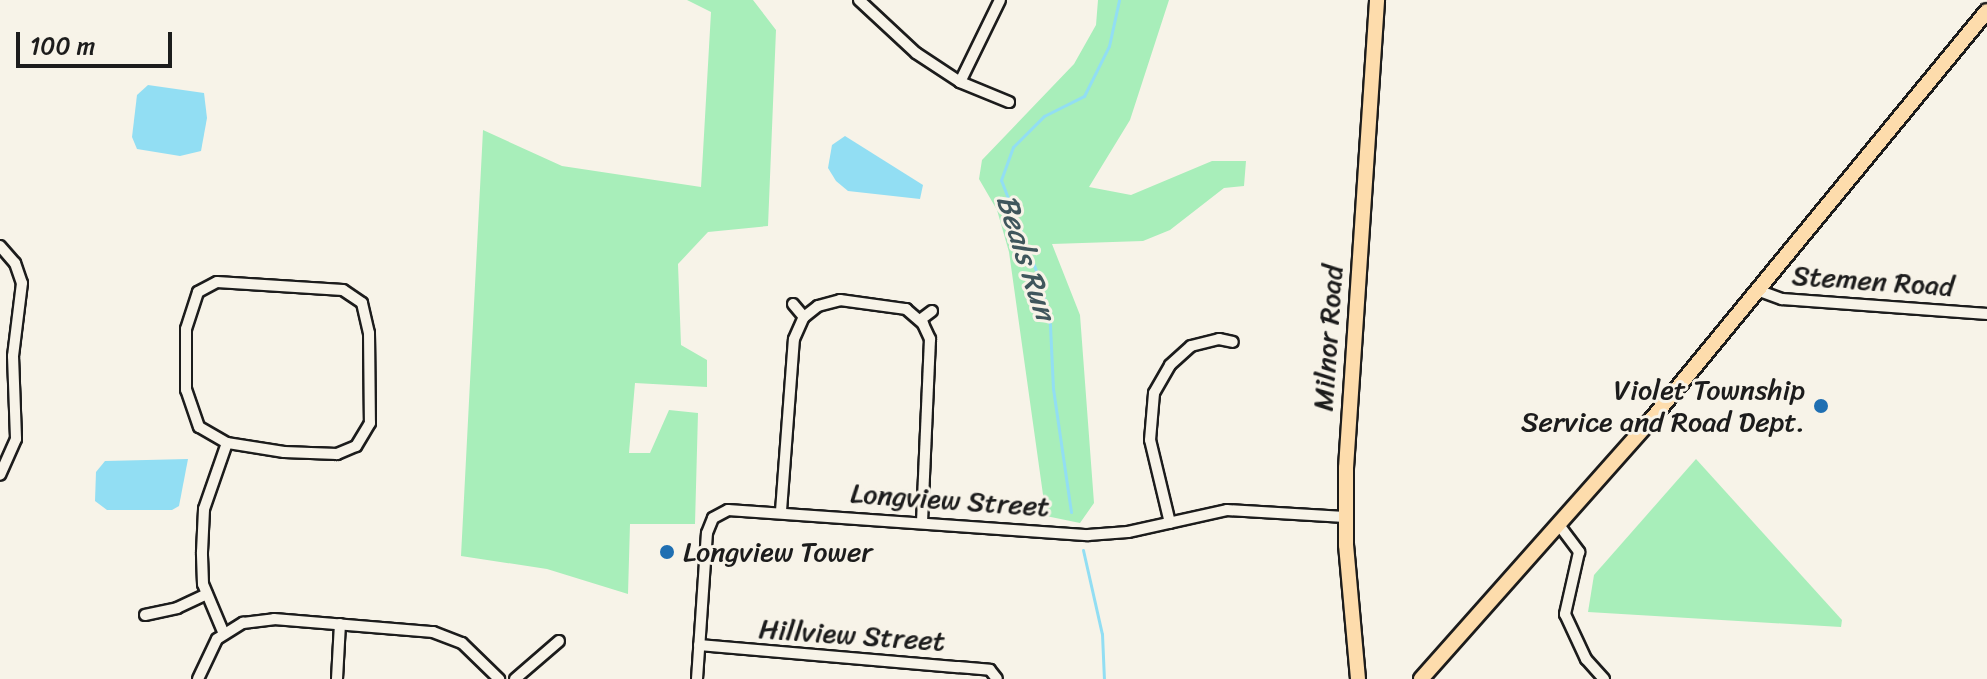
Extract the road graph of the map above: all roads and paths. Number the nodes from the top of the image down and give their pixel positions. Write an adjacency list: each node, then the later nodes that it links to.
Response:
1 (859, 0): 5 (street)
2 (1000, 0): 5 (street)
3 (1377, 0): 18 (main road, Milnor Road)
4 (1987, 11): 8 (main road)
5 (960, 82): 6 (street)
6 (1009, 102)
7 (0, 246): 16 (street)
8 (1753, 294): 11 (street, Stemen Road); 21 (main road)
9 (793, 304): 12 (street)
10 (932, 311): 13 (street)
11 (1987, 314)
12 (804, 317): 13 (street); 17 (street)
13 (920, 320): 19 (street)
14 (1233, 342): 20 (street)
15 (227, 443): 15 (street); 22 (street)
16 (0, 475)
17 (781, 511): 19 (street, Longview Street); 27 (street, Longview Street)
18 (1345, 517): 20 (street, Longview Street); 34 (main road, Milnor Road)
19 (922, 522): 20 (street, Longview Street)
20 (1170, 523)
21 (1559, 525): 35 (main road); 36 (street)
22 (207, 594): 23 (street); 25 (street)
23 (145, 615)
24 (340, 624): 25 (street); 29 (street); 30 (street)
25 (224, 634): 28 (street)
26 (559, 641): 31 (street)
27 (699, 645): 32 (street, Longview Street); 33 (street, Hillview Street)
28 (198, 679)
29 (337, 679)
30 (499, 679)
31 (515, 679)
32 (697, 679)
33 (997, 679)
34 (1358, 679)
35 (1421, 679)
36 (1604, 679)

